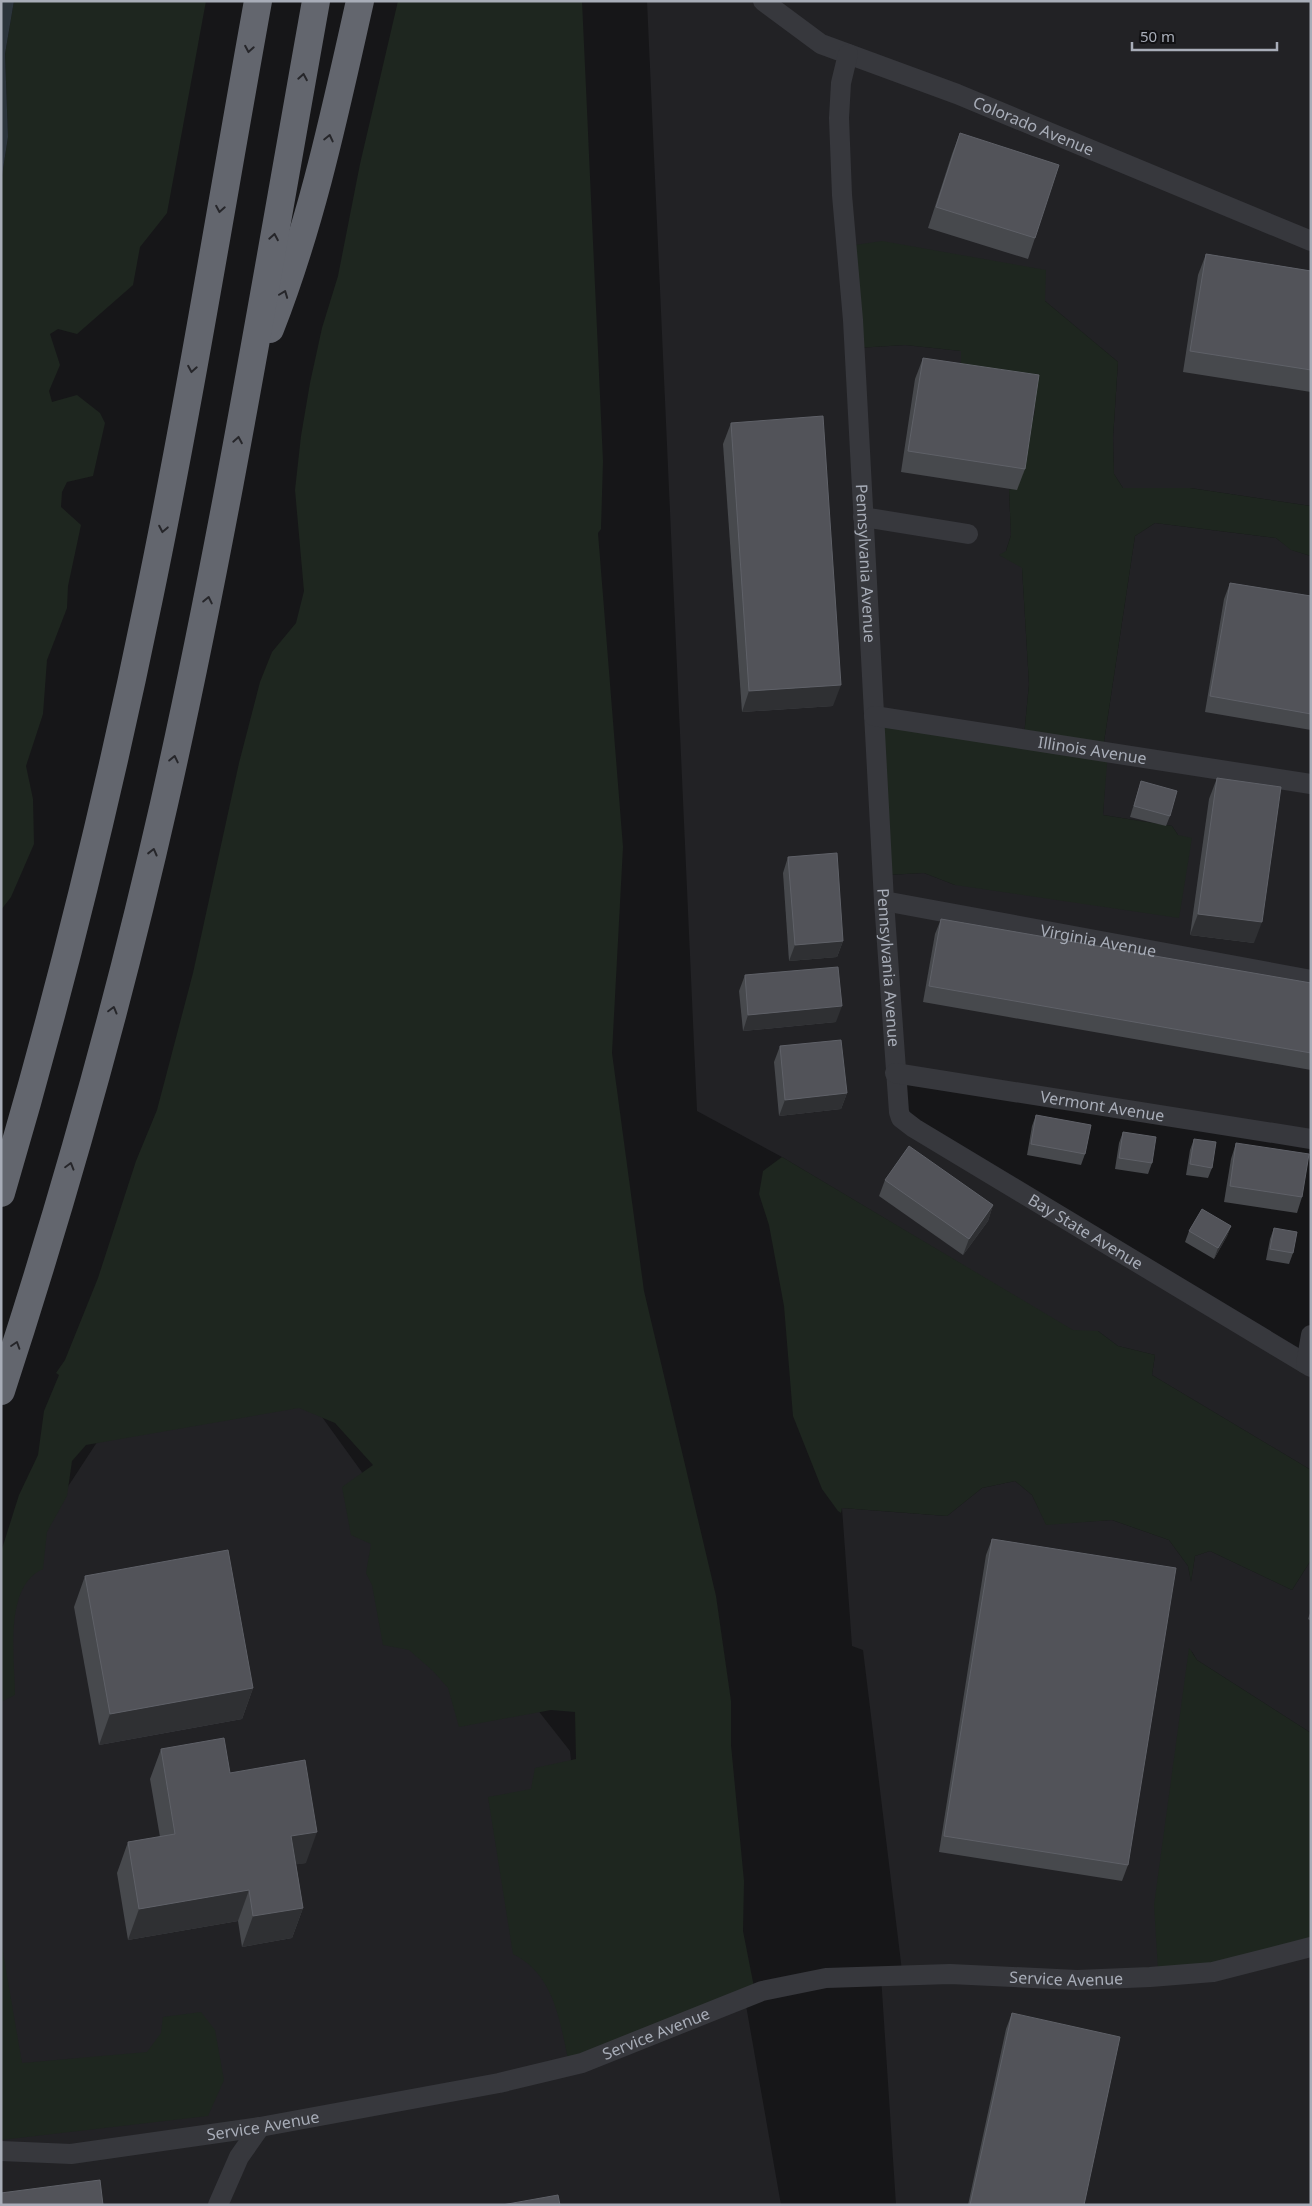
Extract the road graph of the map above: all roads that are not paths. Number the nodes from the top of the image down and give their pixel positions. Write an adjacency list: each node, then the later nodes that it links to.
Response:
1 (258, 1): 16 (highway, one-way to 16)
2 (316, 1): 7 (highway, one-way to 2)
3 (360, 1): 7 (highway, one-way to 3)
4 (763, 1): 5 (street, Colorado Avenue)
5 (848, 54): 6 (street, Colorado Avenue); 8 (street, Pennsylvania Avenue)
6 (1311, 241)
7 (247, 388): 19 (highway, one-way to 7)
8 (864, 517): 9 (street); 10 (street, Pennsylvania Avenue)
9 (968, 534)
10 (874, 716): 11 (street, Illinois Avenue); 12 (street, Pennsylvania Avenue)
11 (1311, 784)
12 (884, 901): 13 (street, Virginia Avenue); 14 (street, Pennsylvania Avenue)
13 (1311, 980)
14 (895, 1073): 15 (street, Vermont Avenue); 18 (street, Bay State Avenue)
15 (1311, 1139)
16 (1, 1193)
17 (1311, 1334): 18 (street)
18 (1308, 1365)
19 (1, 1391)
20 (1311, 1947): 21 (street, Service Avenue)
21 (260, 2127): 22 (street, Service Avenue); 23 (street)
22 (1, 2151)
23 (218, 2205)

